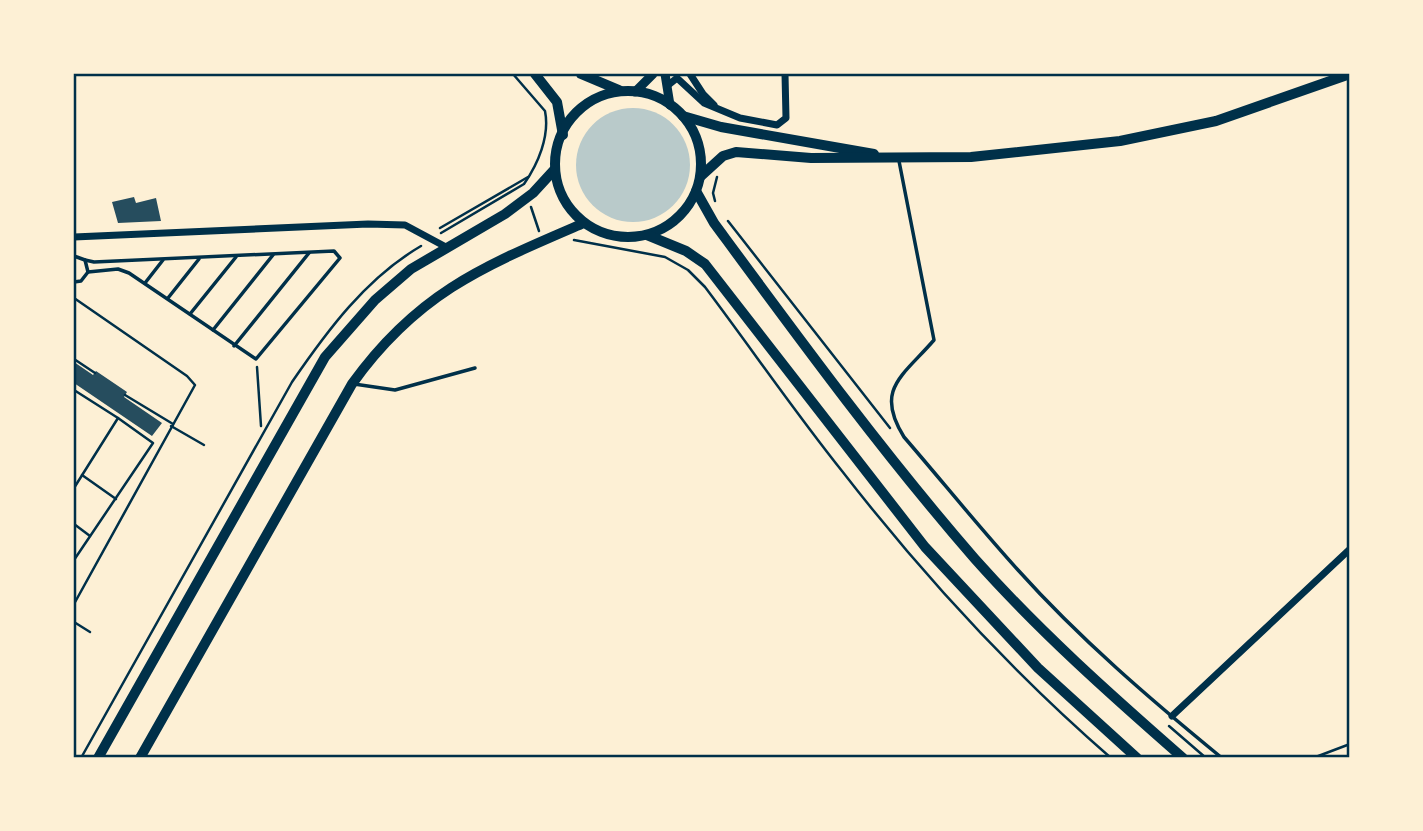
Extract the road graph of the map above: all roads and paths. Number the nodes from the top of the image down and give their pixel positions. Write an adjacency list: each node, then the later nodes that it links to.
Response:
1 (513, 74): 18 (path)
2 (535, 74): 15 (main road)
3 (581, 74): 10 (main road)
4 (653, 74): 11 (street)
5 (666, 74): 9 (street)
6 (690, 74): 13 (street)
7 (785, 74): 13 (street)
8 (1349, 74): 16 (main road)
9 (667, 86): 12 (street); 13 (street)
10 (619, 90): 11 (main road); 15 (main road)
11 (635, 92): 12 (main road)
12 (670, 105): 14 (main road)
13 (717, 107)
14 (683, 117): 16 (main road); 19 (main road)
15 (563, 135): 17 (main road)
16 (899, 159): 19 (main road); 66 (lane)
17 (555, 169): 22 (main road); 27 (main road)
18 (529, 176): 20 (path); 23 (path)
19 (701, 176): 21 (main road)
20 (524, 184)
21 (696, 191): 24 (main road); 72 (main road)
22 (584, 223): 24 (main road); 49 (main road)
23 (440, 229)
24 (647, 236): 71 (main road)
25 (74, 237): 27 (street)
26 (566, 242): 70 (path)
27 (446, 247): 68 (main road)
28 (309, 253): 29 (lane); 42 (lane); 42 (lane)
29 (273, 254): 31 (lane); 41 (lane)
30 (74, 256): 33 (lane)
31 (236, 257): 32 (lane); 40 (lane)
32 (199, 259): 34 (lane); 39 (lane)
33 (85, 260): 34 (lane); 35 (lane)
34 (163, 260): 37 (lane)
35 (88, 272): 36 (lane); 37 (lane)
36 (74, 282)
37 (145, 283): 39 (lane)
38 (74, 298): 53 (path)
39 (167, 298): 40 (lane)
40 (190, 314): 41 (lane)
41 (213, 330): 42 (lane)
42 (234, 346)
43 (74, 359): 48 (path)
44 (262, 361): 46 (path)
45 (251, 363): 46 (path)
46 (257, 364): 54 (path)
47 (475, 368): 49 (lane)
48 (94, 373)
49 (352, 384): 69 (main road)
50 (74, 390): 52 (path)
51 (125, 394): 53 (path)
52 (118, 418): 56 (path); 58 (path)
53 (172, 425): 55 (path); 63 (path)
54 (261, 426)
55 (204, 445)
56 (82, 475): 57 (path); 58 (path)
57 (74, 488)
58 (116, 499): 60 (path)
59 (74, 524): 60 (path)
60 (90, 536): 62 (path)
61 (1349, 549): 66 (street)
62 (74, 560)
63 (74, 604)
64 (74, 622): 65 (path)
65 (90, 632)
66 (1172, 716): 73 (lane)
67 (1349, 744): 74 (path)
68 (98, 758)
69 (140, 758)
70 (1111, 758)
71 (1137, 758)
72 (1183, 758)
73 (1222, 758)
74 (1313, 758)

